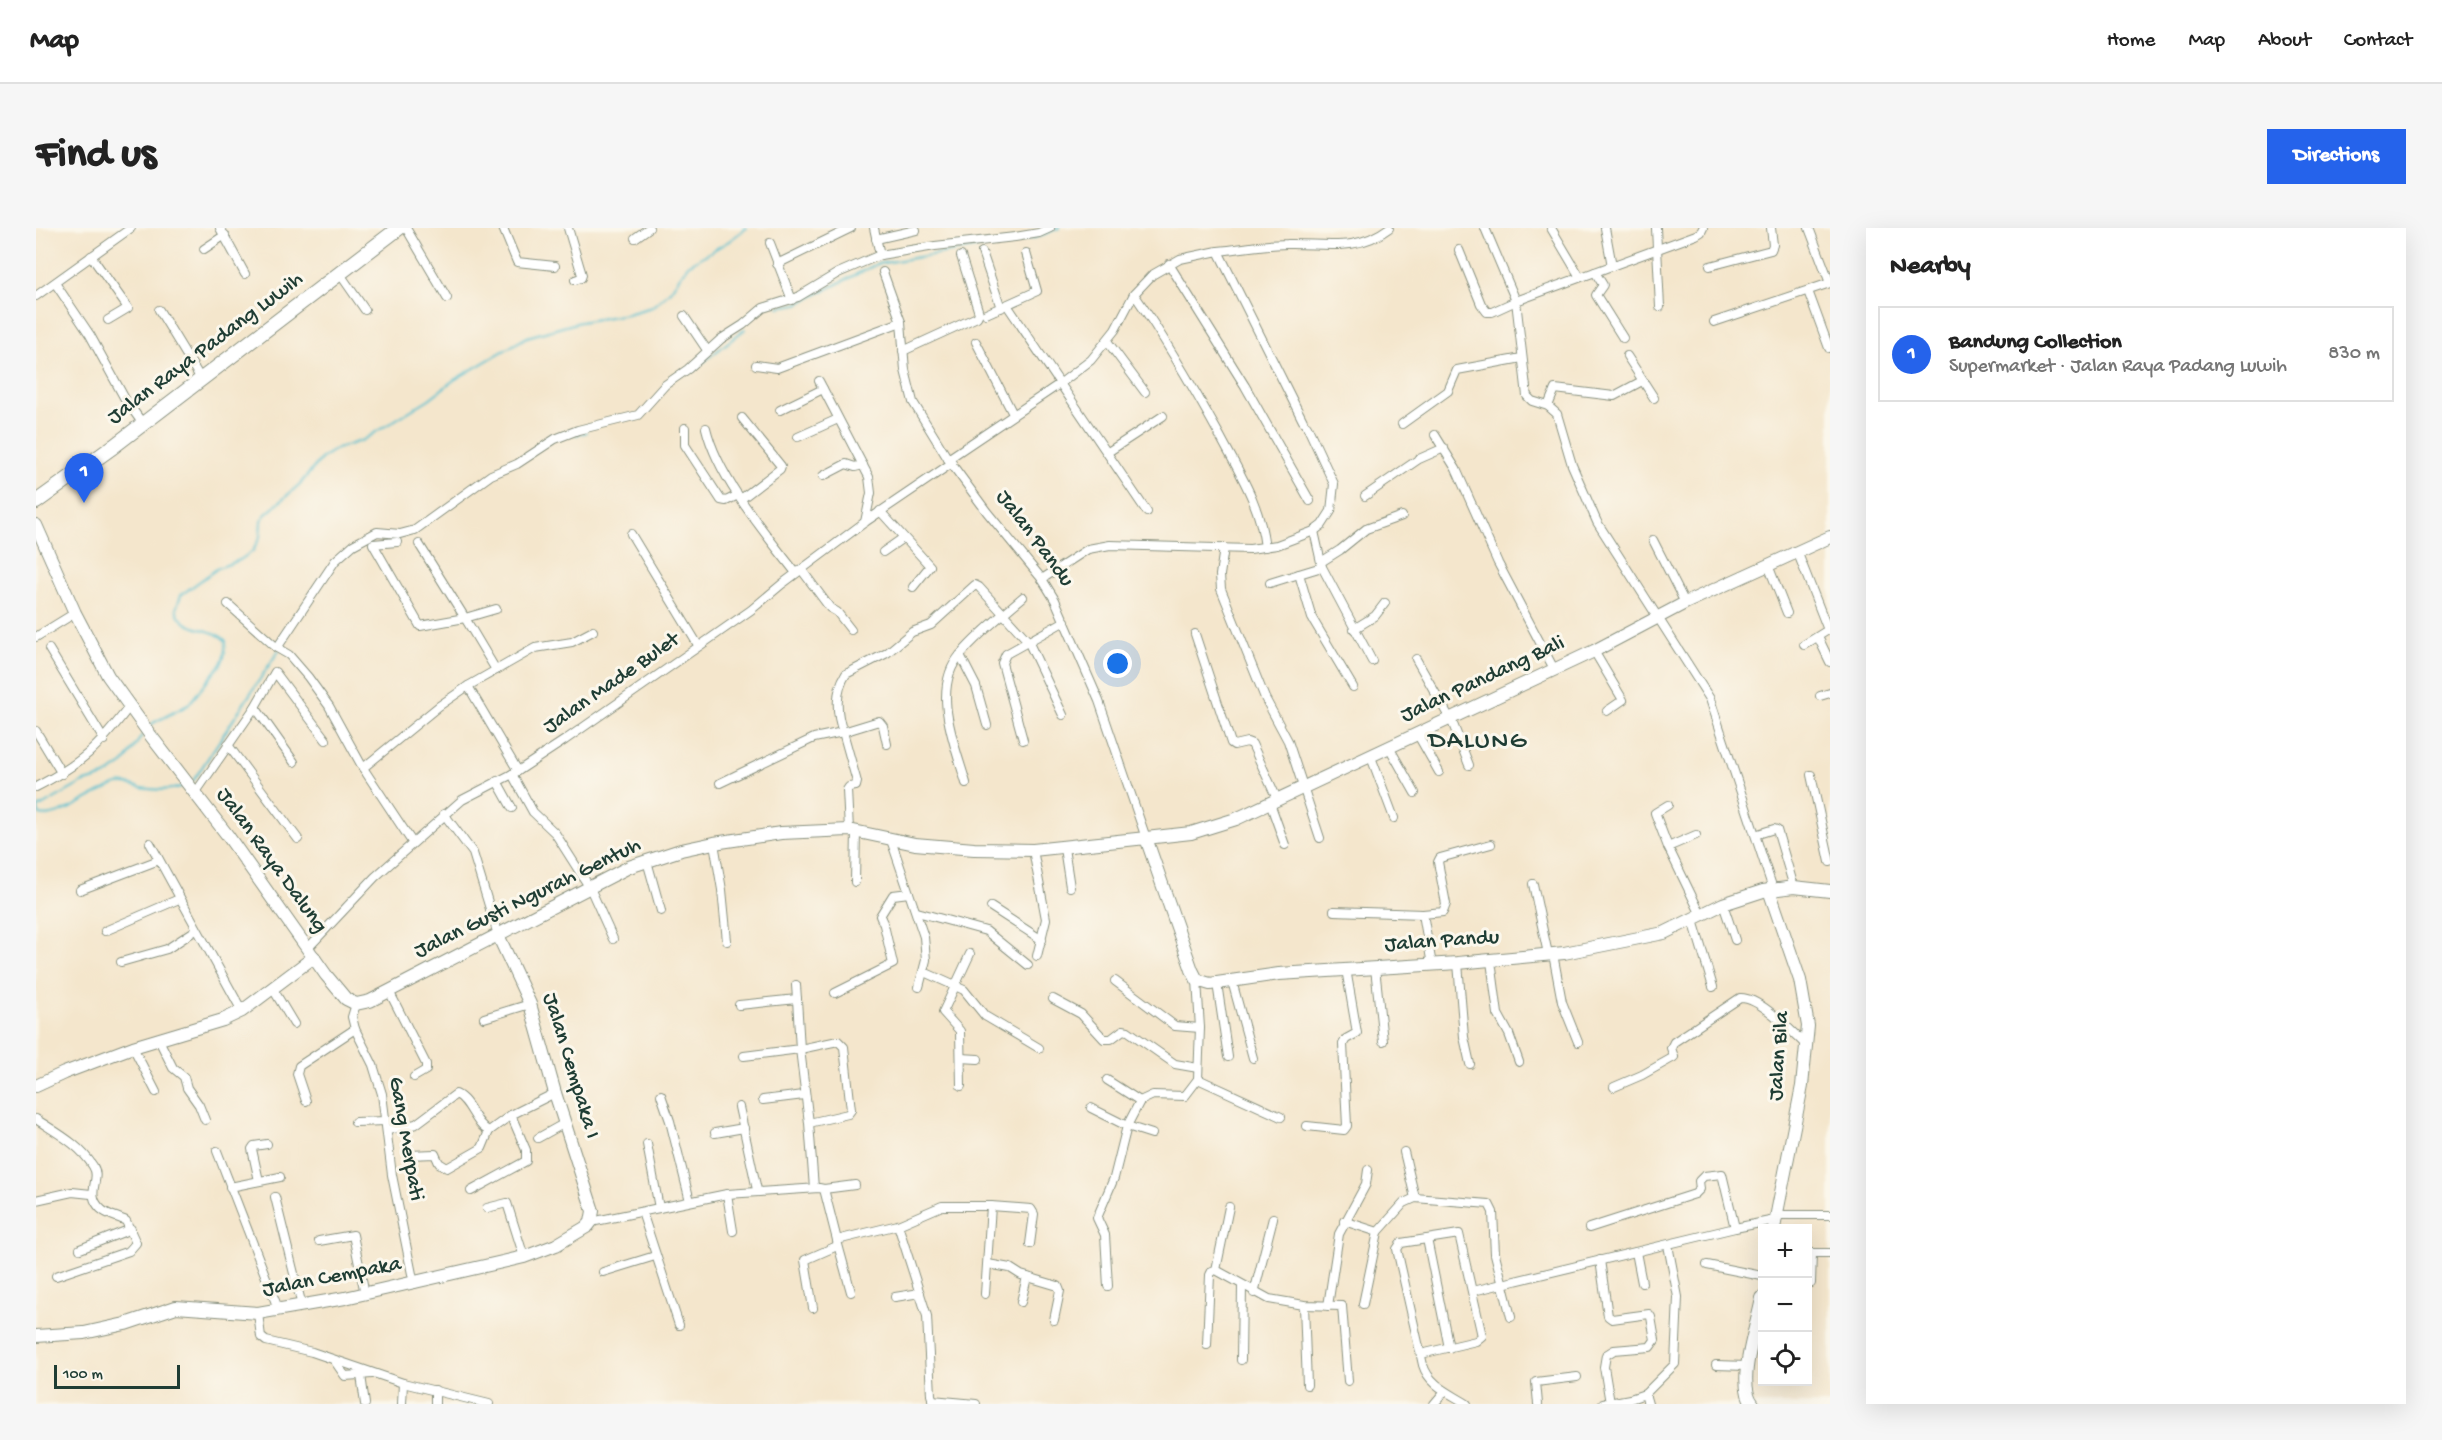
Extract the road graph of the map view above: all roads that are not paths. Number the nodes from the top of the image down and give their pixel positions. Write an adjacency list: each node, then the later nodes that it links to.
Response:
1 (131, 228): 30 (street)
2 (399, 228): 40 (main road, Jalan Raya Padang Luwih)
3 (406, 228): 48 (street)
4 (503, 228): 34 (street)
5 (568, 228): 42 (street)
6 (649, 228): 20 (street)
7 (851, 228): 32 (street)
8 (874, 228): 21 (street)
9 (1050, 228): 29 (street)
10 (1389, 228): 26 (street, Jalan Made Bulet)
11 (1485, 228): 50 (street)
12 (1551, 228): 41 (street)
13 (1605, 228): 35 (street)
14 (1656, 228): 24 (street)
15 (1703, 228): 24 (street)
16 (1771, 228): 36 (street)
17 (1809, 228): 44 (street)
18 (916, 230): 21 (street)
19 (222, 232): 23 (street); 39 (street)
20 (635, 238)
21 (876, 239): 29 (street)
22 (770, 243): 32 (street)
23 (204, 249)
24 (1658, 249): 35 (street); 52 (street)
25 (1459, 250): 50 (street)
26 (1218, 251): 33 (street, Jalan Made Bulet); 100 (street)
27 (982, 252): 51 (street)
28 (1026, 253): 51 (street)
29 (880, 255): 49 (street)
30 (92, 256): 43 (street); 57 (street)
31 (961, 256): 65 (street)
32 (777, 264): 49 (street)
33 (1169, 264): 47 (street, Jalan Made Bulet); 93 (street)
34 (555, 266)
35 (1612, 266): 38 (street)
36 (1710, 266)
37 (883, 272): 58 (street, Jalan Pandu)
38 (1595, 272): 41 (street); 60 (street)
39 (245, 274)
40 (340, 274): 54 (street); 69 (main road, Jalan Raya Padang Luwih)
41 (1580, 277): 50 (street)
42 (575, 280)
43 (55, 283): 46 (street); 80 (street)
44 (1830, 283): 45 (street)
45 (1808, 291): 59 (street); 63 (street)
46 (37, 293)
47 (1134, 294): 61 (street, Jalan Made Bulet); 107 (street)
48 (447, 298)
49 (792, 300): 64 (street)
50 (1516, 301): 67 (street)
51 (1004, 306): 55 (street); 71 (street)
52 (1660, 307)
53 (159, 310): 69 (street)
54 (365, 310)
55 (986, 314)
56 (684, 316): 64 (street)
57 (108, 320)
58 (901, 322): 65 (street, Jalan Pandu); 68 (street)
59 (1714, 322)
60 (1623, 338)
61 (1107, 341): 71 (street, Jalan Made Bulet); 72 (street)
62 (976, 342): 76 (street)
63 (1828, 348)
64 (707, 350): 138 (street)
65 (903, 351): 88 (street, Jalan Pandu)
66 (1627, 356): 70 (street)
67 (1522, 358): 74 (street); 81 (street)
68 (756, 365)
69 (201, 379): 80 (main road, Jalan Raya Padang Luwih)
70 (1642, 381): 73 (street); 74 (street)
71 (1061, 383): 76 (street, Jalan Made Bulet); 87 (street)
72 (1145, 392)
73 (1654, 398)
74 (1548, 406): 127 (street)
75 (780, 410): 79 (street)
76 (1013, 414): 88 (street, Jalan Made Bulet)
77 (1163, 416): 87 (street)
78 (742, 418): 92 (street)
79 (838, 419): 85 (street); 89 (street)
80 (142, 424): 94 (main road, Jalan Raya Padang Luwih)
81 (1402, 424)
82 (685, 428): 92 (street)
83 (706, 428): 92 (street)
84 (1436, 435): 86 (street)
85 (798, 437)
86 (1444, 448): 91 (street); 145 (street)
87 (1108, 452): 96 (street)
88 (950, 461): 95 (street, Jalan Made Bulet); 115 (street, Jalan Pandu)
89 (863, 465): 90 (street); 98 (street)
90 (823, 476)
91 (1365, 496)
92 (739, 497): 113 (street)
93 (1310, 501)
94 (36, 502)
95 (880, 511): 98 (street, Jalan Made Bulet); 103 (street)
96 (1147, 512)
97 (1402, 516): 111 (street)
98 (865, 522): 113 (street, Jalan Made Bulet)
99 (36, 525): 123 (street, Jalan Raya Dalung)
100 (1314, 531): 107 (street); 111 (street)
101 (631, 534): 136 (street)
102 (1830, 537): 109 (street, Jalan Pandang Bali)
103 (903, 538): 110 (street); 117 (street)
104 (1653, 540): 120 (street)
105 (397, 542): 126 (street)
106 (419, 544): 126 (street)
107 (1265, 547): 108 (street)
108 (1224, 548): 115 (street); 178 (street)
109 (1797, 551): 112 (street, Jalan Pandang Bali); 134 (street)
110 (883, 552)
111 (1322, 565): 114 (street); 129 (street)
112 (1768, 565): 120 (street, Jalan Pandang Bali); 125 (street)
113 (799, 571): 130 (street); 136 (street, Jalan Made Bulet)
114 (1299, 574): 116 (street); 148 (street)
115 (1042, 579): 128 (street, Jalan Pandu)
116 (1270, 583)
117 (913, 587)
118 (1023, 597): 124 (street)
119 (1385, 603): 129 (street)
120 (1685, 603): 127 (street, Jalan Pandang Bali)
121 (228, 604): 138 (street)
122 (496, 609): 126 (street)
123 (75, 613): 133 (street); 151 (street, Jalan Raya Dalung)
124 (1005, 613): 135 (street); 141 (street); 158 (street)
125 (1787, 614)
126 (465, 618): 146 (street)
127 (1657, 618): 140 (street, Jalan Pandang Bali); 210 (street)
128 (1065, 621): 135 (street); 190 (street, Jalan Pandu)
129 (1354, 629): 143 (street)
130 (851, 630)
131 (593, 631): 146 (street)
132 (1195, 634): 181 (street)
133 (36, 637)
134 (1818, 638): 137 (street); 144 (street)
135 (1028, 641): 154 (street); 162 (street)
136 (698, 645): 171 (street, Jalan Made Bulet)
137 (1804, 645)
138 (277, 648): 169 (street)
139 (49, 649): 160 (street)
140 (1594, 651): 145 (street, Jalan Pandang Bali); 153 (street)
141 (960, 655): 156 (street); 176 (street)
142 (1416, 659): 155 (street)
143 (1371, 661)
144 (1830, 662)
145 (1554, 669): 155 (street, Jalan Pandang Bali)
146 (496, 670): 147 (street)
147 (468, 686): 169 (street); 171 (street)
148 (1353, 687)
149 (1830, 693): 150 (street)
150 (1820, 696)
151 (129, 707): 160 (street); 179 (street, Jalan Raya Dalung)
152 (255, 707): 161 (street); 164 (street); 167 (street)
153 (1606, 711)
154 (1063, 715)
155 (1449, 718): 159 (street, Jalan Pandang Bali); 168 (street)
156 (987, 725)
157 (36, 731): 172 (street)
158 (843, 732): 163 (street); 175 (street); 186 (street)
159 (1418, 735): 165 (street, Jalan Pandang Bali); 170 (street)
160 (104, 740): 172 (street)
161 (326, 740)
162 (1023, 740)
163 (887, 744)
164 (228, 745): 179 (street); 189 (street)
165 (1389, 747): 166 (street, Jalan Pandang Bali); 180 (street)
166 (1371, 757): 178 (street, Jalan Pandang Bali); 185 (street)
167 (294, 762)
168 (1469, 765)
169 (363, 768): 193 (street)
170 (1438, 772)
171 (515, 773): 174 (street, Jalan Made Bulet); 208 (street)
172 (62, 774): 177 (street)
173 (1811, 775): 203 (street)
174 (497, 781): 183 (street); 184 (street, Jalan Made Bulet)
175 (720, 783)
176 (966, 783)
177 (36, 787)
178 (1303, 787): 181 (street, Jalan Pandang Bali); 191 (street)
179 (195, 792): 228 (street, Jalan Raya Dalung)
180 (1415, 793)
181 (1274, 801): 190 (street, Jalan Pandang Bali); 197 (street)
182 (1668, 805): 198 (street)
183 (512, 808)
184 (444, 814): 193 (street, Jalan Made Bulet); 223 (street)
185 (1394, 818)
186 (853, 830): 192 (street, Jalan Gusti Ngurah Gentuh); 195 (street, Jalan Gusti Ngurah Gentuh); 204 (street)
187 (1758, 834): 207 (street)
188 (1696, 835): 198 (street)
189 (298, 838)
190 (1144, 838): 199 (street, Jalan Gusti Ngurah Gentuh); 240 (street, Jalan Pandu)
191 (1320, 838)
192 (891, 840): 200 (street, Jalan Gusti Ngurah Gentuh); 212 (street)
193 (412, 842): 228 (street, Jalan Made Bulet)
194 (150, 843): 201 (street)
195 (714, 843): 202 (street, Jalan Gusti Ngurah Gentuh); 227 (street)
196 (1491, 844): 219 (street)
197 (1285, 845)
198 (1668, 847): 220 (street)
199 (1064, 848): 200 (street, Jalan Gusti Ngurah Gentuh); 206 (street)
200 (1033, 850): 225 (street)
201 (159, 860): 209 (street); 213 (street)
202 (647, 861): 208 (street, Jalan Gusti Ngurah Gentuh); 216 (street)
203 (1830, 862)
204 (855, 882)
205 (1533, 884): 230 (street)
206 (1070, 887)
207 (1794, 887): 210 (street, Jalan Pandu); 211 (street, Jalan Pandu)
208 (590, 888): 223 (street, Jalan Gusti Ngurah Gentuh); 224 (street)
209 (80, 890)
210 (1771, 890): 214 (street, Jalan Pandu); 264 (street, Jalan Bila)
211 (1830, 891)
212 (909, 893): 218 (street); 250 (street)
213 (179, 899): 221 (street); 222 (street)
214 (1723, 904): 220 (street, Jalan Pandu); 226 (street)
215 (991, 907): 225 (street)
216 (661, 911)
217 (1334, 911): 219 (street)
218 (916, 912): 235 (street); 239 (street)
219 (1423, 914): 236 (street)
220 (1697, 917): 230 (street, Jalan Pandu); 247 (street)
221 (196, 930): 233 (street); 256 (street)
222 (105, 931)
223 (498, 935): 249 (street, Jalan Gusti Ngurah Gentuh); 254 (street, Jalan Cempaka I)
224 (613, 939)
225 (1042, 940): 231 (street)
226 (1735, 940)
227 (727, 941)
228 (311, 953): 248 (street, Jalan Raya Dalung); 253 (street)
229 (970, 954): 245 (street)
230 (1550, 954): 232 (street, Jalan Pandu); 263 (street)
231 (1037, 956)
232 (1491, 961): 234 (street, Jalan Pandu); 273 (street)
233 (121, 962)
234 (1458, 963): 236 (street, Jalan Pandu); 274 (street)
235 (1028, 965)
236 (1432, 965): 237 (street, Jalan Pandu)
237 (1375, 968): 238 (street, Jalan Pandu); 262 (street)
238 (1346, 969): 242 (street, Jalan Pandu); 300 (street)
239 (924, 972): 245 (street); 246 (street)
240 (1197, 980): 243 (street, Jalan Pandu); 259 (street)
241 (1115, 981): 259 (street)
242 (1232, 981): 243 (street, Jalan Pandu); 271 (street)
243 (1217, 983): 269 (street)
244 (796, 985): 251 (street)
245 (954, 985): 266 (street); 270 (street)
246 (919, 987)
247 (1713, 987)
248 (273, 989): 256 (street, Jalan Raya Dalung); 258 (street)
249 (388, 991): 253 (street, Jalan Gusti Ngurah Gentuh); 276 (street)
250 (835, 993)
251 (797, 999): 255 (street); 267 (street)
252 (1053, 999): 275 (street)
253 (356, 1004): 260 (street, Gang Merpati)
254 (530, 1004): 257 (street); 283 (street, Jalan Cempaka I)
255 (739, 1005)
256 (242, 1011): 261 (street, Jalan Raya Dalung)
257 (484, 1018)
258 (294, 1024)
259 (1200, 1028): 275 (street)
260 (355, 1029): 287 (street); 298 (street, Gang Merpati)
261 (159, 1040): 265 (street, Jalan Raya Dalung); 294 (street)
262 (1383, 1041)
263 (1578, 1042)
264 (1806, 1045): 281 (street); 335 (street, Jalan Bila)
265 (134, 1047): 279 (street, Jalan Raya Dalung); 282 (street)
266 (1039, 1048)
267 (800, 1049): 268 (street); 285 (street); 297 (street)
268 (744, 1056)
269 (1228, 1057)
270 (960, 1058): 272 (street); 280 (street)
271 (1253, 1058)
272 (978, 1059)
273 (1520, 1062)
274 (1470, 1064)
275 (1198, 1068): 277 (street)
276 (414, 1077)
277 (1198, 1079): 288 (street); 292 (street)
278 (1107, 1080): 288 (street)
279 (36, 1086)
280 (961, 1086)
281 (1614, 1087)
282 (156, 1092)
283 (555, 1093): 291 (street); 296 (street, Jalan Cempaka I)
284 (661, 1095): 325 (street)
285 (804, 1095): 286 (street); 297 (street)
286 (763, 1100)
287 (306, 1101)
288 (1140, 1101): 299 (street)
289 (740, 1107): 301 (street)
290 (1091, 1108): 299 (street)
291 (511, 1116): 302 (street); 319 (street)
292 (1281, 1117)
293 (36, 1119): 320 (street)
294 (205, 1120)
295 (355, 1122): 298 (street)
296 (565, 1123): 305 (street); 332 (street, Jalan Cempaka I)
297 (809, 1123): 316 (street)
298 (387, 1125): 302 (street); 362 (street, Gang Merpati)
299 (1127, 1126): 304 (street); 365 (street)
300 (1307, 1126)
301 (744, 1128): 303 (street); 318 (street)
302 (489, 1131): 310 (street)
303 (715, 1133)
304 (1152, 1134)
305 (538, 1138)
306 (267, 1144): 313 (street)
307 (646, 1144): 327 (street)
308 (217, 1151): 315 (street)
309 (1404, 1152): 323 (street)
310 (409, 1155)
311 (1368, 1170): 334 (street)
312 (280, 1177): 313 (street)
313 (259, 1181): 315 (street)
314 (855, 1185): 317 (street, Jalan Cempaka)
315 (230, 1187): 379 (street)
316 (814, 1188): 317 (street, Jalan Cempaka); 318 (street, Jalan Cempaka)
317 (824, 1189): 344 (street)
318 (757, 1190): 321 (street, Jalan Cempaka)
319 (471, 1191)
320 (92, 1194): 324 (street); 339 (street)
321 (727, 1194): 325 (street, Jalan Cempaka); 340 (street)
322 (275, 1197): 376 (street)
323 (1415, 1198): 341 (street); 364 (street)
324 (36, 1200)
325 (690, 1200): 327 (street, Jalan Cempaka)
326 (487, 1208): 352 (street)
327 (659, 1208): 330 (street, Jalan Cempaka)
328 (1229, 1208): 356 (street)
329 (991, 1209): 336 (street); 345 (street); 354 (street)
330 (642, 1212): 332 (street, Jalan Cempaka); 351 (street)
331 (1830, 1215): 335 (street)
332 (592, 1217): 352 (street, Jalan Cempaka)
333 (1273, 1218): 369 (street)
334 (1344, 1221): 341 (street); 377 (street)
335 (1775, 1221): 338 (street)
336 (898, 1225): 344 (street); 368 (street)
337 (1589, 1228): 338 (street)
338 (1735, 1228): 346 (street)
339 (131, 1229): 347 (street); 359 (street)
340 (733, 1231)
341 (1378, 1232): 374 (street)
342 (1427, 1239): 366 (street); 387 (street); 388 (street)
343 (319, 1241): 370 (street)
344 (837, 1243): 367 (street); 378 (street)
345 (1030, 1244)
346 (1668, 1245): 349 (street); 401 (street)
347 (80, 1249)
348 (1830, 1250): 350 (street)
349 (1636, 1252): 353 (street); 361 (street)
350 (1812, 1253)
351 (654, 1256): 357 (street); 384 (street)
352 (524, 1257): 362 (street, Jalan Cempaka)
353 (1600, 1260): 364 (street); 403 (street)
354 (988, 1264): 360 (street); 371 (street)
355 (1707, 1265): 358 (street)
356 (1216, 1270): 363 (street); 386 (street)
357 (603, 1272)
358 (1758, 1275)
359 (56, 1276)
360 (1026, 1277): 373 (street); 383 (street)
361 (1642, 1283)
362 (414, 1284): 370 (street, Jalan Cempaka)
363 (1242, 1285): 369 (street); 390 (street)
364 (1502, 1285): 366 (street); 382 (street)
365 (1108, 1286)
366 (1473, 1291): 387 (street)
367 (851, 1292)
368 (920, 1293): 372 (street); 402 (street)
369 (1254, 1293): 375 (street)
370 (364, 1294): 376 (street, Jalan Cempaka)
371 (985, 1294)
372 (895, 1297)
373 (1021, 1302)
374 (1363, 1304)
375 (1304, 1305): 377 (street); 398 (street)
376 (302, 1306): 379 (street, Jalan Cempaka)
377 (1328, 1306): 396 (street)
378 (813, 1308)
379 (279, 1311): 380 (street, Jalan Cempaka)
380 (258, 1313): 385 (street, Jalan Cempaka); 389 (street)
381 (1758, 1316): 392 (street)
382 (1510, 1317)
383 (1054, 1320)
384 (679, 1325)
385 (36, 1336)
386 (1207, 1346)
387 (1449, 1348): 388 (street)
388 (1421, 1354): 400 (street)
389 (334, 1359): 393 (street); 394 (street)
390 (1241, 1360)
391 (1716, 1365): 392 (street)
392 (1747, 1366): 413 (street)
393 (375, 1373): 394 (street); 397 (street)
394 (362, 1375): 404 (street)
395 (1577, 1377): 411 (street)
396 (1348, 1382)
397 (403, 1383): 399 (street); 405 (street)
398 (1307, 1385)
399 (435, 1390): 406 (street); 407 (street)
400 (1445, 1391): 409 (street); 410 (street)
401 (1645, 1394): 403 (street); 412 (street)
402 (933, 1402): 408 (street)
403 (1607, 1403)
404 (365, 1404)
405 (402, 1404)
406 (435, 1404)
407 (489, 1404)
408 (976, 1404)
409 (1434, 1404)
410 (1467, 1404)
411 (1538, 1404)
412 (1648, 1404)
413 (1753, 1404)

